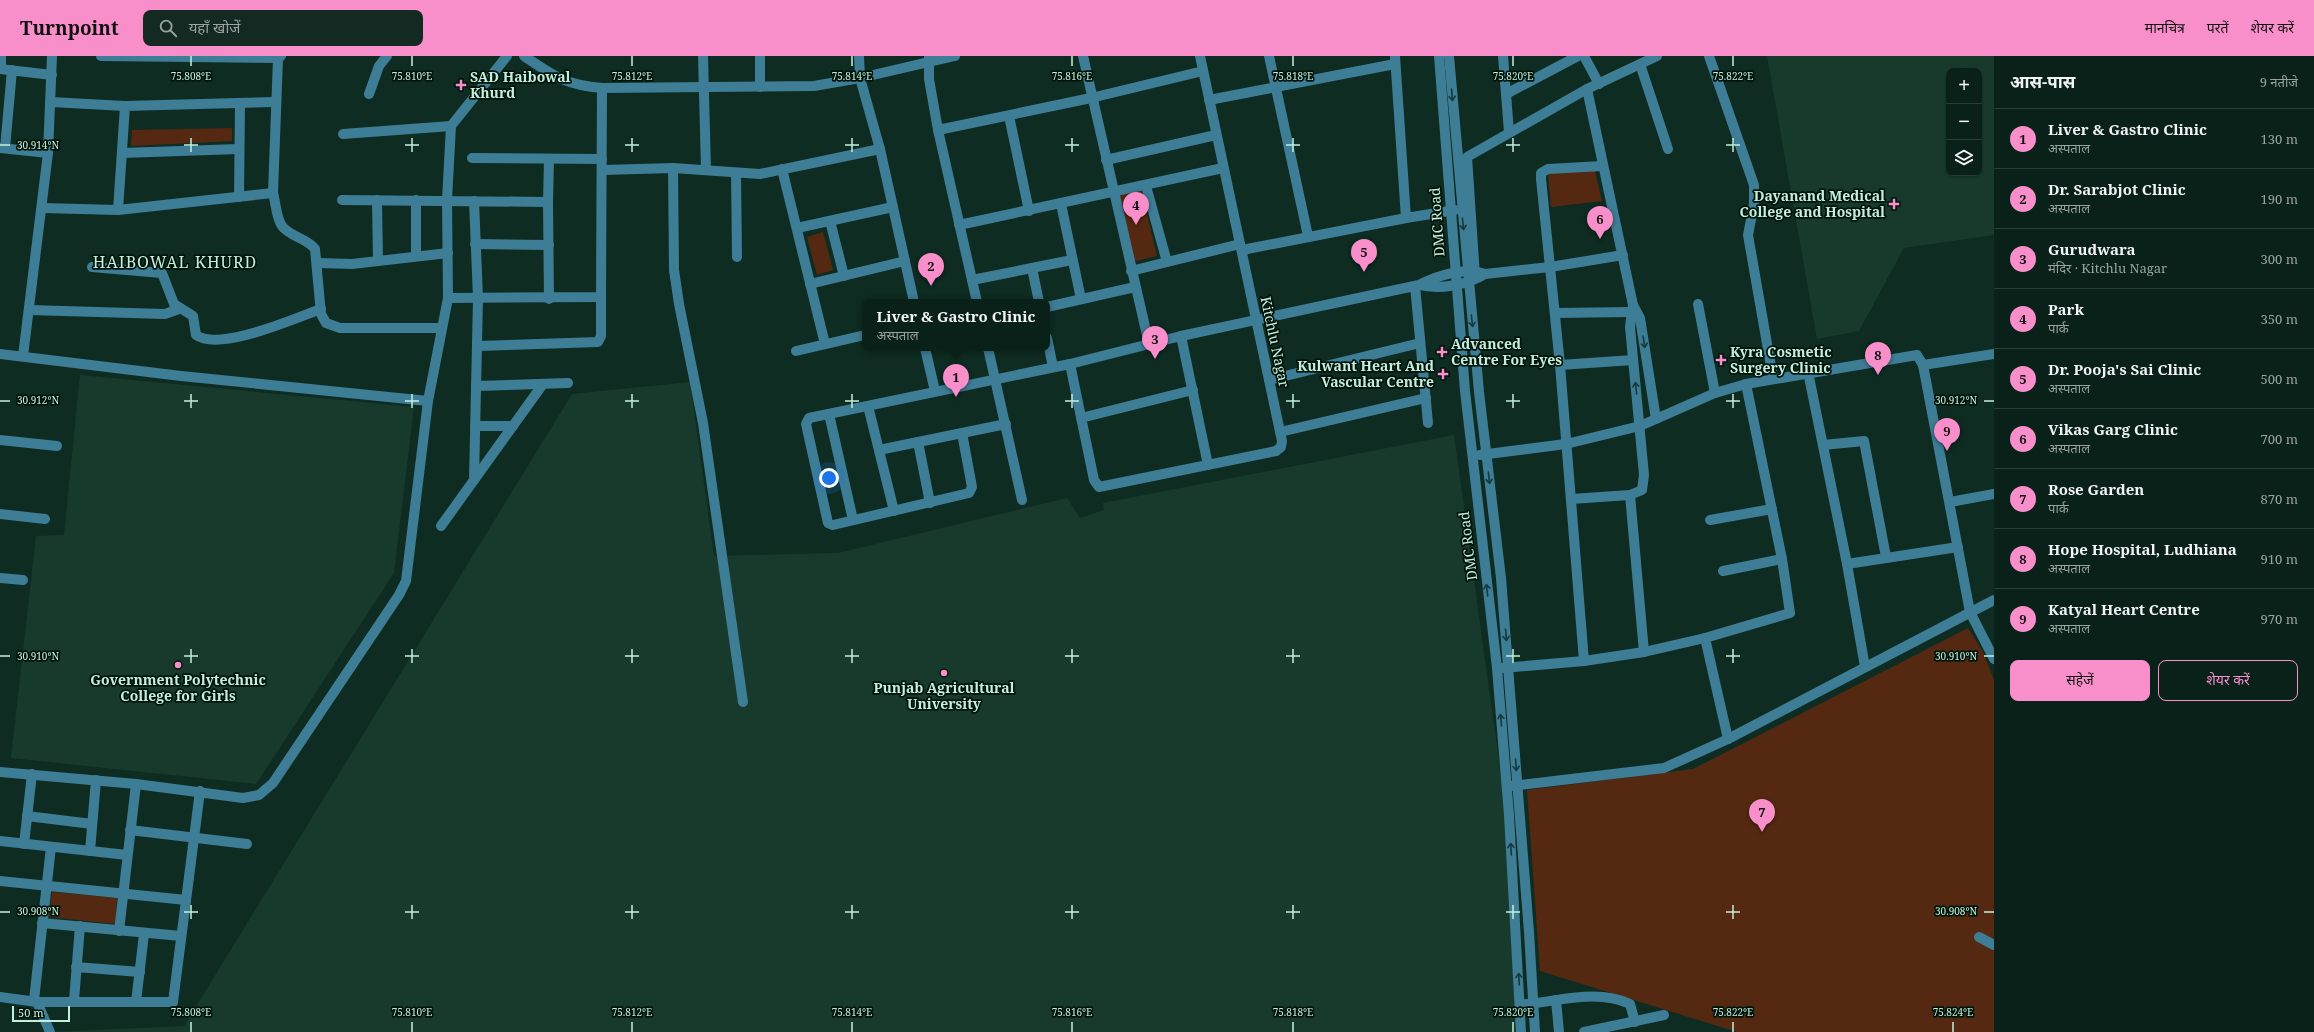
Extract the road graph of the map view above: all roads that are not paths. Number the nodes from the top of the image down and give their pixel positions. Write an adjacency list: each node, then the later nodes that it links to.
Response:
1 (1, 56): 25 (street)
2 (52, 56): 28 (street)
3 (101, 56): 21 (street)
4 (387, 56): 36 (street)
5 (507, 56): 45 (street)
6 (524, 56): 34 (street)
7 (703, 56): 32 (street)
8 (760, 56): 31 (street)
9 (859, 56): 29 (street)
10 (955, 56): 22 (street)
11 (1083, 56): 38 (street)
12 (1200, 56): 27 (street, Kitchlu Nagar)
13 (1268, 56): 33 (street)
14 (1438, 56): 82 (street, DMC Road)
15 (1449, 56): 80 (street, one-way to 80)
16 (1503, 56): 37 (street)
17 (1578, 56): 37 (street)
18 (1584, 56): 30 (street)
19 (1657, 56): 24 (street)
20 (1709, 56): 149 (street)
21 (280, 57): 41 (street)
22 (929, 59): 29 (street); 46 (street)
23 (1395, 60): 33 (street); 84 (street)
24 (1640, 64): 30 (street); 52 (street)
25 (0, 69): 26 (street)
26 (12, 70): 28 (street); 50 (street)
27 (1203, 71): 38 (street); 39 (street, Kitchlu Nagar)
28 (52, 75): 40 (street)
29 (860, 78): 31 (street); 51 (street)
30 (1599, 84): 35 (street)
31 (760, 86): 32 (street)
32 (704, 87): 34 (street); 63 (street)
33 (1275, 87): 39 (street); 88 (street)
34 (602, 88): 58 (street)
35 (1587, 89): 47 (street); 60 (street)
36 (369, 94)
37 (1506, 94): 47 (street)
38 (1091, 98): 44 (street); 59 (street)
39 (1209, 100): 49 (street, Kitchlu Nagar)
40 (51, 102): 43 (street); 54 (street)
41 (275, 102): 42 (street); 68 (street)
42 (240, 103): 43 (street); 53 (street)
43 (125, 106): 55 (street)
44 (1009, 116): 46 (street); 83 (street)
45 (451, 126): 48 (street); 74 (street)
46 (938, 130): 86 (street)
47 (1509, 132): 107 (street)
48 (343, 134)
49 (1216, 135): 59 (street); 62 (street, Kitchlu Nagar)
50 (2, 148): 54 (street)
51 (880, 149): 64 (street); 78 (street)
52 (1668, 149)
53 (239, 150): 55 (street); 70 (street)
54 (48, 152): 79 (street)
55 (122, 153): 81 (street)
56 (472, 158): 57 (street)
57 (549, 159): 58 (street); 76 (street)
58 (602, 159): 65 (street)
59 (1106, 160): 69 (street)
60 (1602, 166): 93 (street); 102 (street)
61 (674, 168): 63 (street); 65 (street); 211 (street)
62 (1223, 168): 67 (street); 91 (street, Kitchlu Nagar)
63 (706, 169): 66 (street)
64 (782, 169): 66 (street); 87 (street)
65 (602, 170): 113 (street)
66 (736, 173): 95 (street)
67 (1146, 186): 69 (street); 99 (street)
68 (273, 193): 70 (street); 100 (street)
69 (1114, 193): 77 (street); 104 (street)
70 (240, 198): 81 (street)
71 (342, 200): 72 (street)
72 (377, 200): 73 (street); 97 (street)
73 (416, 200): 74 (street); 94 (street)
74 (446, 200): 75 (street); 92 (street)
75 (474, 201): 76 (street); 89 (street)
76 (548, 202): 90 (street)
77 (1061, 204): 83 (street); 96 (street)
78 (893, 207): 85 (street); 98 (street)
79 (42, 208): 81 (street); 126 (street)
80 (1462, 208): 82 (street); 107 (street, one-way to 107)
81 (118, 210)
82 (1449, 210): 84 (street); 105 (street, DMC Road)
83 (1028, 211): 86 (street)
84 (1406, 218): 88 (street)
85 (830, 221): 87 (street); 106 (street)
86 (959, 225): 108 (street)
87 (796, 228): 109 (street)
88 (1308, 236): 91 (street)
89 (475, 244): 90 (street); 115 (street)
90 (549, 245): 116 (street)
91 (1241, 247): 99 (street); 128 (street, Kitchlu Nagar)
92 (448, 253): 94 (street); 114 (street)
93 (1623, 255): 102 (street); 125 (street)
94 (416, 256): 97 (street)
95 (737, 256)
96 (1072, 260): 103 (street); 120 (street)
97 (378, 261): 100 (street)
98 (905, 261): 106 (street); 117 (street)
99 (1166, 262): 104 (street)
100 (318, 263): 124 (street)
101 (92, 267): 123 (street)
102 (1550, 267): 107 (street); 127 (street)
103 (1032, 268): 108 (street); 119 (street)
104 (1131, 271): 112 (street)
105 (1454, 274): 107 (street); 110 (street, DMC Road); 111 (street)
106 (844, 276): 109 (street)
107 (1471, 276): 110 (street); 178 (street, one-way to 178)
108 (972, 280): 118 (street)
109 (810, 284): 132 (street)
110 (1455, 284): 111 (street); 179 (street, DMC Road)
111 (1417, 286): 128 (street); 134 (street)
112 (1135, 287): 120 (street); 133 (street)
113 (601, 297): 116 (street); 135 (street)
114 (448, 298): 115 (street); 129 (street)
115 (478, 298): 116 (street); 135 (street)
116 (549, 298)
117 (913, 299)
118 (976, 299)
119 (1038, 299)
120 (1081, 299): 122 (street)
121 (1698, 304): 158 (street)
122 (1050, 306)
123 (179, 309): 124 (street); 126 (street)
124 (321, 309): 129 (street)
125 (1632, 309): 127 (street); 143 (street); 164 (street, one-way to 164)
126 (30, 310): 142 (street)
127 (1554, 313): 145 (street)
128 (1257, 321): 131 (street); 151 (street, Kitchlu Nagar)
129 (440, 328): 160 (street)
130 (862, 336): 132 (street)
131 (1181, 336): 133 (street); 156 (street)
132 (825, 344): 136 (street)
133 (1149, 344): 144 (street)
134 (1420, 344): 151 (street); 159 (street)
135 (477, 346): 155 (street)
136 (796, 351)
137 (926, 351): 157 (street)
138 (989, 351): 150 (street)
139 (1050, 351): 147 (street)
140 (0, 354): 142 (street)
141 (1994, 354): 146 (street)
142 (23, 356): 160 (street)
143 (1633, 360): 145 (street); 169 (street, one-way to 143)
144 (1070, 364): 147 (street); 163 (street)
145 (1560, 365): 174 (street)
146 (1923, 365): 148 (street); 186 (street)
147 (1053, 367): 150 (street)
148 (1808, 372): 149 (street); 175 (street)
149 (1773, 378): 154 (street)
150 (996, 379): 157 (street); 166 (street)
151 (1269, 380): 170 (street, Kitchlu Nagar)
152 (543, 384): 153 (street); 155 (street); 168 (street)
153 (568, 384)
154 (1746, 384): 158 (street); 188 (street)
155 (476, 386): 167 (street)
156 (1193, 390): 163 (street); 180 (street)
157 (935, 391): 161 (street)
158 (1715, 393): 164 (street)
159 (1426, 398): 165 (street); 170 (street)
160 (428, 401): 219 (street)
161 (868, 406): 162 (street); 177 (street)
162 (829, 414): 192 (street); 192 (street)
163 (1081, 418): 180 (street, Kitchlu Nagar)
164 (1656, 419): 169 (street)
165 (1428, 423)
166 (1006, 424): 171 (street); 185 (street)
167 (475, 426): 168 (street); 181 (street)
168 (513, 426): 181 (street)
169 (1640, 426): 174 (street); 183 (street)
170 (1280, 432): 180 (street, Kitchlu Nagar)
171 (962, 433): 173 (street); 187 (street)
172 (0, 440): 176 (street)
173 (918, 442): 177 (street); 187 (street)
174 (1566, 444): 178 (street); 184 (street)
175 (1823, 445): 196 (street); 198 (street)
176 (57, 446)
177 (879, 450): 189 (street)
178 (1486, 454): 179 (street); 208 (street, one-way to 208)
179 (1472, 456): 210 (street, DMC Road, one-way to 179)
180 (1208, 465)
181 (474, 480): 194 (street)
182 (1994, 494): 186 (street)
183 (1630, 495): 184 (street); 205 (street)
184 (1571, 499): 207 (street)
185 (1022, 500)
186 (1950, 502): 195 (street)
187 (930, 503): 189 (street)
188 (1772, 509): 193 (street); 197 (street)
189 (894, 511): 192 (street)
190 (0, 514): 191 (street)
191 (45, 519)
192 (853, 520)
193 (1710, 520)
194 (441, 526)
195 (1958, 547): 196 (street); 203 (street)
196 (1886, 557): 198 (street)
197 (1782, 559): 199 (street); 204 (street)
198 (1847, 564): 209 (street)
199 (1723, 571)
200 (0, 578): 201 (street)
201 (23, 580)
202 (1994, 600): 203 (street)
203 (1970, 612): 206 (street); 209 (street)
204 (1705, 638): 205 (street); 212 (street)
205 (1644, 652): 207 (street)
206 (1994, 659)
207 (1584, 661): 208 (street)
208 (1508, 667): 210 (street); 217 (street, one-way to 217)
209 (1865, 667): 212 (street)
210 (1497, 668): 218 (street, DMC Road, one-way to 210)
211 (743, 702)
212 (1728, 739): 217 (street)
213 (0, 772): 214 (street)
214 (32, 774): 215 (street); 220 (street)
215 (96, 780): 216 (street); 221 (street)
216 (136, 784): 219 (street); 222 (street)
217 (1518, 785): 218 (street); 248 (street)
218 (1506, 786): 249 (street, DMC Road, one-way to 218)
219 (200, 791): 223 (street)
220 (27, 816): 221 (street); 225 (street)
221 (92, 824): 228 (street)
222 (130, 830): 223 (street); 229 (street)
223 (193, 838): 226 (street); 233 (street)
224 (0, 842): 225 (street)
225 (24, 844): 227 (street)
226 (247, 844)
227 (51, 847): 228 (street); 231 (street)
228 (90, 851): 229 (street)
229 (128, 855): 232 (street)
230 (0, 881): 231 (street)
231 (46, 886): 232 (street); 234 (street)
232 (123, 895): 233 (street); 236 (street)
233 (186, 900): 238 (street)
234 (42, 923): 235 (street); 246 (street)
235 (80, 926): 236 (street); 241 (street)
236 (119, 931): 237 (street)
237 (144, 934): 238 (street); 242 (street)
238 (181, 936): 247 (street)
239 (1979, 937): 240 (street)
240 (1994, 945)
241 (76, 967): 242 (street); 244 (street)
242 (140, 972): 247 (street)
243 (0, 998): 246 (street)
244 (74, 1000): 246 (street); 247 (street)
245 (1556, 1000): 248 (street); 251 (street); 255 (street)
246 (36, 1001): 252 (street)
247 (136, 1002)
248 (1532, 1003): 249 (street); 254 (street)
249 (1520, 1004): 253 (street, DMC Road)
250 (1664, 1015): 251 (street)
251 (1635, 1022): 256 (street)
252 (50, 1032)
253 (1522, 1032)
254 (1535, 1032)
255 (1559, 1032)
256 (1584, 1032)

